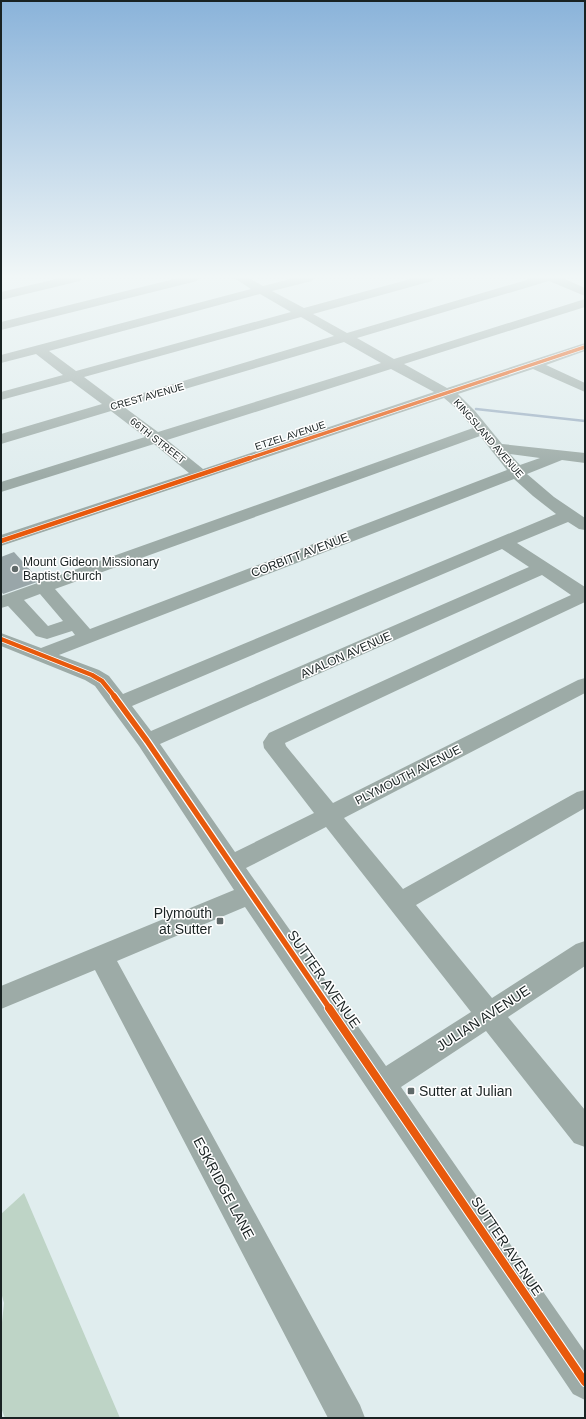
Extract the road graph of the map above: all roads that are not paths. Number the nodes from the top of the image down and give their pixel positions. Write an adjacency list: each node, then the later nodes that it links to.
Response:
1 (56, 344): 7 (street)
2 (189, 344): 11 (street)
3 (322, 344): 15 (street, CREST AVENUE)
4 (359, 344): 9 (street, KINGSLAND AVENUE)
5 (456, 344): 9 (street)
6 (585, 346): 10 (street, ETZEL AVENUE)
7 (38, 349): 8 (street); 11 (street, 66TH STREET)
8 (1, 359)
9 (394, 364): 13 (street, KINGSLAND AVENUE); 17 (street)
10 (533, 364): 12 (street); 13 (street, ETZEL AVENUE)
11 (73, 376): 14 (street); 15 (street, 66TH STREET)
12 (585, 388)
13 (447, 393): 16 (street, KINGSLAND AVENUE); 23 (street, ETZEL AVENUE)
14 (1, 396)
15 (114, 406): 17 (street, 66TH STREET); 18 (street, CREST AVENUE)
16 (481, 430): 19 (street, KINGSLAND AVENUE); 30 (street)
17 (156, 438): 23 (street, 66TH STREET); 24 (street)
18 (1, 439)
19 (497, 448): 20 (street); 22 (street, KINGSLAND AVENUE)
20 (561, 455): 21 (street); 22 (street, CORBITT AVENUE)
21 (585, 458)
22 (516, 472): 25 (street, KINGSLAND AVENUE); 33 (street, CORBITT AVENUE)
23 (200, 474): 27 (street, ETZEL AVENUE)
24 (1, 487)
25 (569, 515): 26 (street, KINGSLAND AVENUE); 28 (street)
26 (585, 525)
27 (1, 541)
28 (503, 542): 29 (street); 37 (street)
29 (543, 568): 31 (street); 38 (street, AVALON AVENUE)
30 (44, 587): 32 (street); 33 (street)
31 (585, 595): 40 (street)
32 (6, 600): 33 (street)
33 (81, 630): 35 (street, CORBITT AVENUE)
34 (1, 639): 35 (street, SUTTER AVENUE)
35 (40, 655): 37 (street, SUTTER AVENUE)
36 (585, 685): 40 (street, PLYMOUTH AVENUE)
37 (120, 703): 38 (street, SUTTER AVENUE)
38 (147, 741): 41 (street, SUTTER AVENUE)
39 (585, 798): 43 (street)
40 (329, 816): 41 (street, PLYMOUTH AVENUE); 43 (street)
41 (231, 865): 42 (street, SUTTER AVENUE)
42 (250, 894): 45 (street); 48 (street, SUTTER AVENUE)
43 (400, 902): 47 (street)
44 (585, 952): 47 (street, JULIAN AVENUE)
45 (101, 958): 46 (street); 51 (street, ESKRIDGE LANE)
46 (1, 998)
47 (490, 1014): 48 (street, JULIAN AVENUE); 49 (street)
48 (382, 1084): 50 (street, SUTTER AVENUE)
49 (585, 1133)
50 (585, 1382)
51 (346, 1418)

